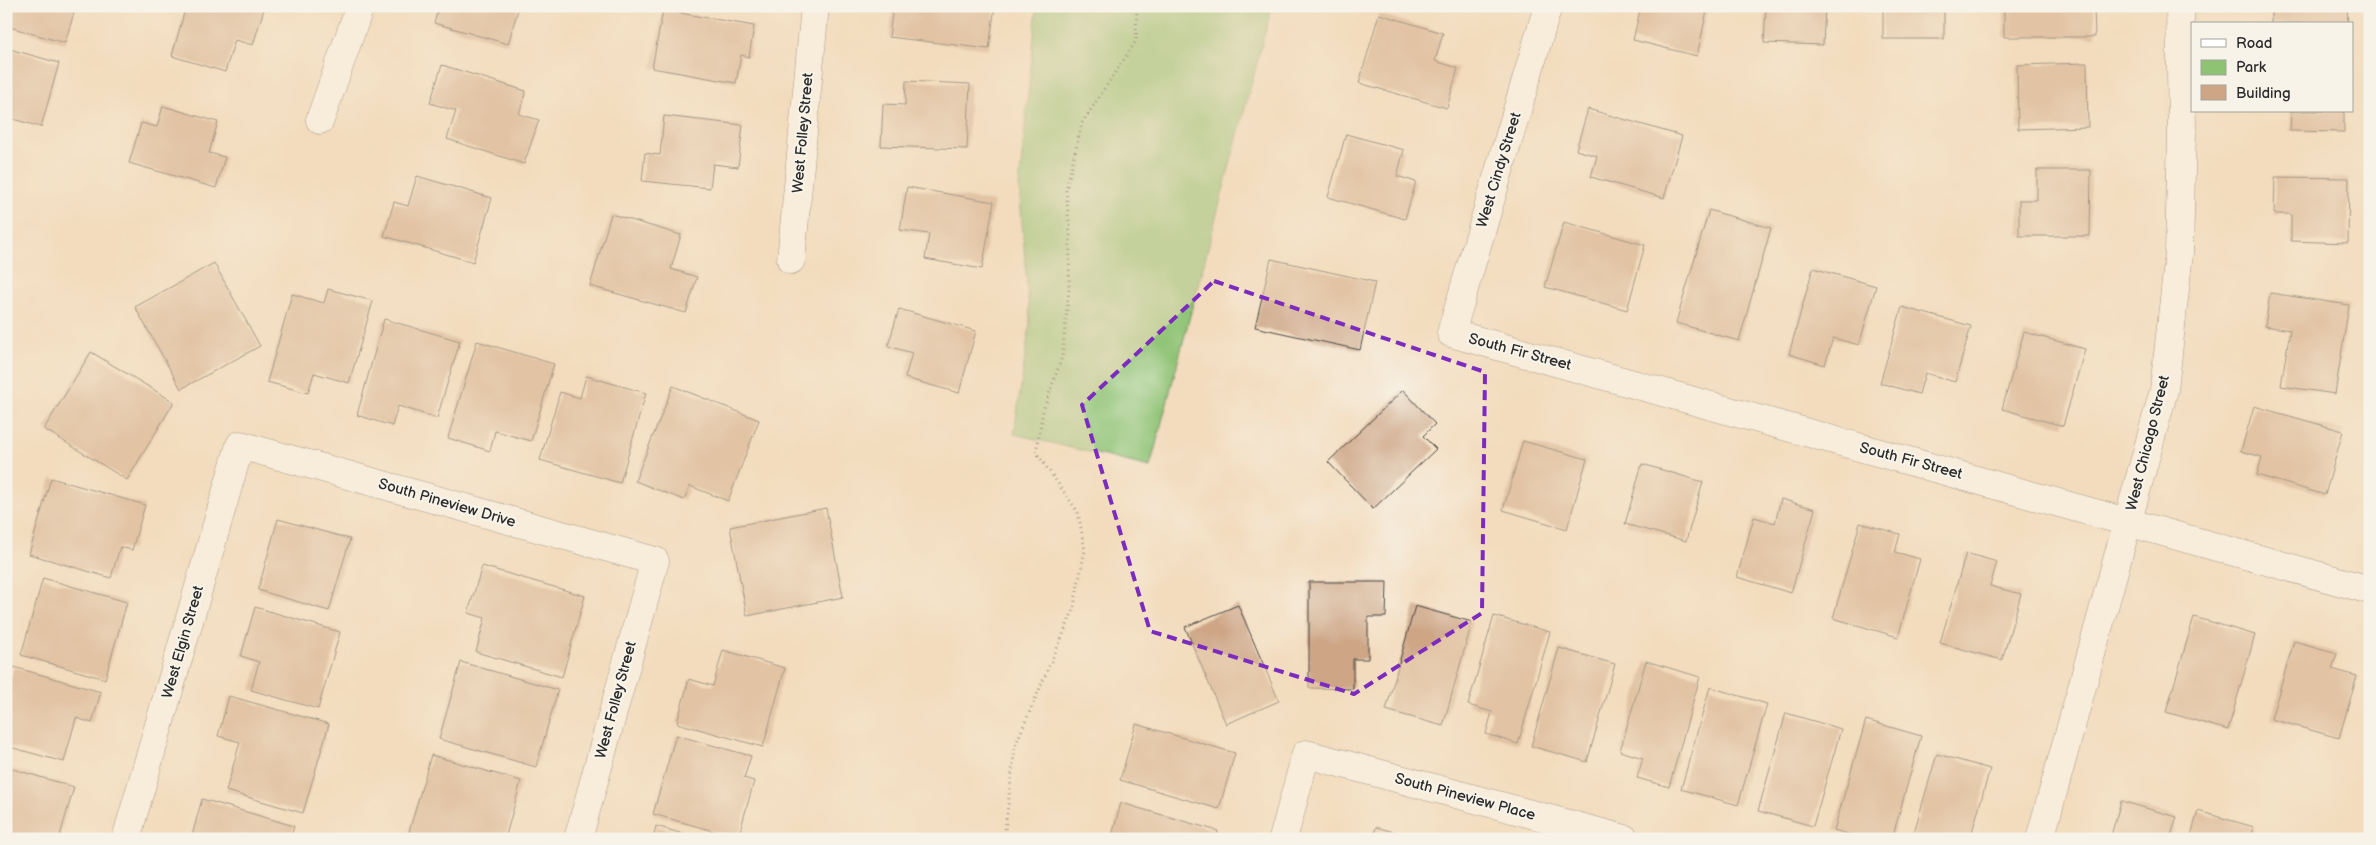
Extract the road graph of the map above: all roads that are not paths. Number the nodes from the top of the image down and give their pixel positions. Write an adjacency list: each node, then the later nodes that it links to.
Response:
1 (360, 6): 5 (street)
2 (815, 6): 6 (street, West Folley Street)
3 (1548, 6): 7 (street, West Cindy Street)
4 (2180, 6): 9 (street, West Chicago Street)
5 (320, 120)
6 (791, 260)
7 (1451, 333): 9 (street, South Fir Street)
8 (240, 445): 10 (street, South Pineview Drive); 12 (street, West Elgin Street)
9 (2128, 521): 11 (street, South Fir Street); 16 (street, West Chicago Street)
10 (655, 561): 13 (street, West Folley Street)
11 (2370, 590)
12 (126, 839)
13 (578, 839)
14 (1283, 839): 15 (street, South Pineview Place)
15 (1625, 839)
16 (2040, 839)

